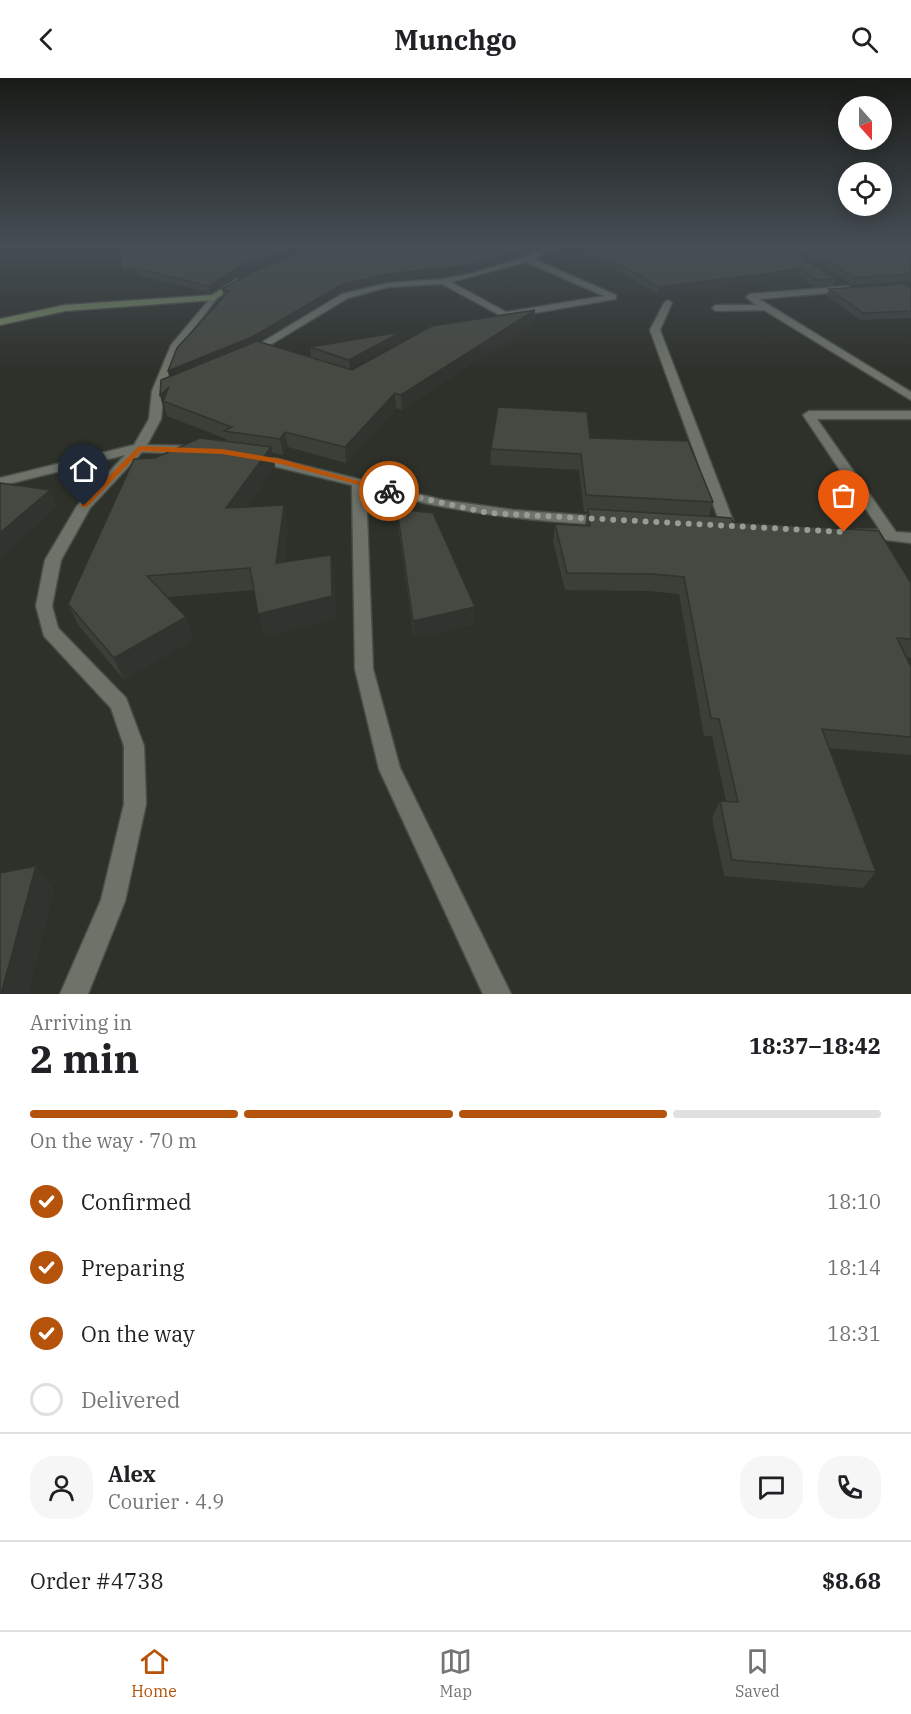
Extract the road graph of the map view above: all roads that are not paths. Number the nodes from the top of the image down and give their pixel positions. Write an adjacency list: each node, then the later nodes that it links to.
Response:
1 (229, 288): 6 (street)
2 (377, 288): 11 (street)
3 (455, 288): 4 (street)
4 (596, 288)
5 (851, 288): 9 (street)
6 (214, 297): 10 (street); 13 (street)
7 (668, 303): 22 (street)
8 (716, 308): 9 (street)
9 (768, 308): 14 (street)
10 (0, 322)
11 (239, 357)
12 (178, 383): 13 (street)
13 (158, 391): 16 (street)
14 (911, 397)
15 (911, 415): 24 (street)
16 (139, 448): 17 (street); 19 (street); 26 (street)
17 (211, 451)
18 (234, 453): 20 (street)
19 (0, 482)
20 (359, 483): 21 (street); 27 (street)
21 (624, 522)
22 (728, 526)
23 (844, 532): 24 (street)
24 (891, 535): 25 (street)
25 (911, 538)
26 (74, 994)
27 (496, 994)

